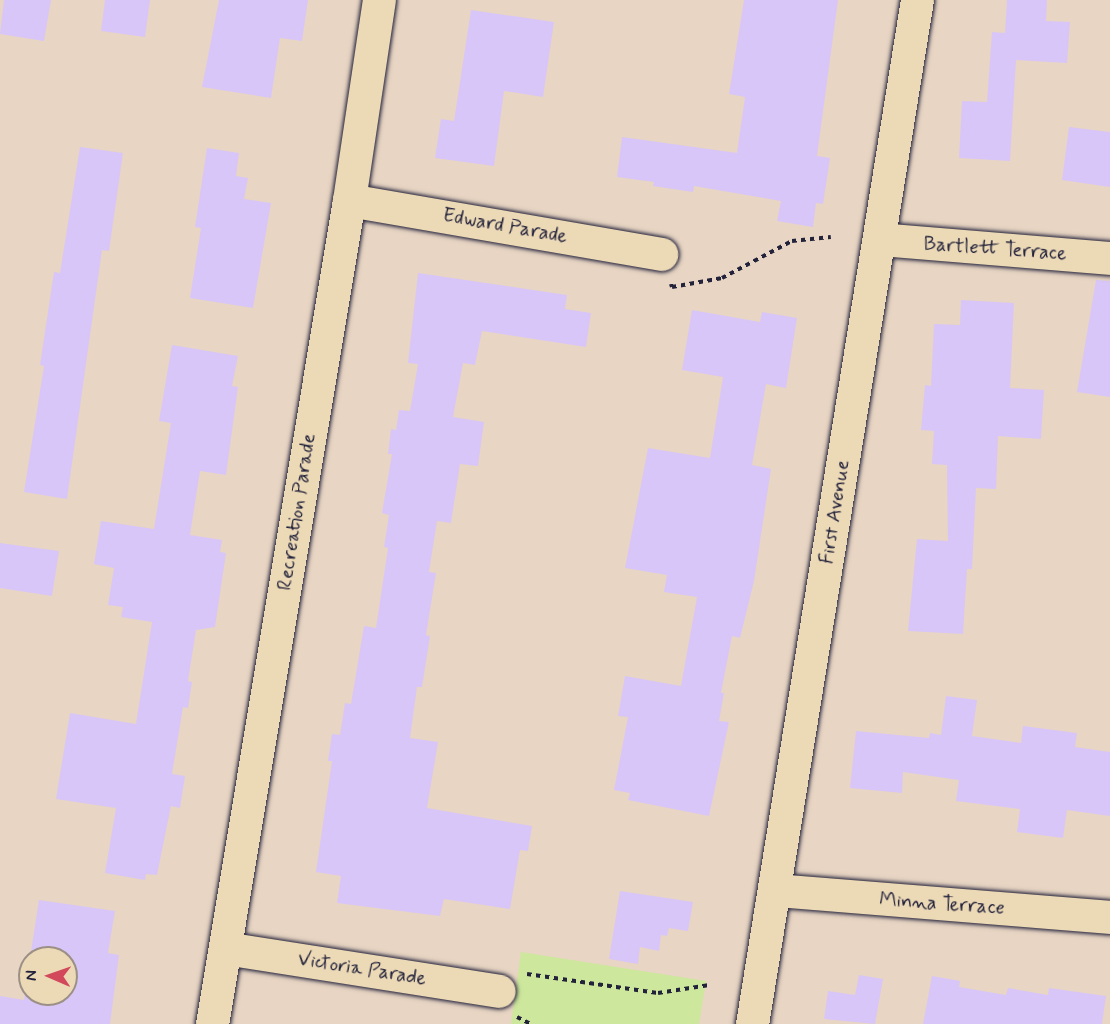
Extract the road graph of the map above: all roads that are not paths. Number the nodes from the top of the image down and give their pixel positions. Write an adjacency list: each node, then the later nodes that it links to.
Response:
1 (379, 0): 3 (street, Recreation Parade)
2 (917, 0): 4 (street, First Avenue)
3 (349, 200): 5 (street, Edward Parade); 9 (street, Recreation Parade)
4 (879, 239): 6 (street, Bartlett Terrace); 7 (street, First Avenue)
5 (661, 254)
6 (1110, 258)
7 (775, 890): 8 (street, Minna Terrace); 12 (street, First Avenue)
8 (1110, 917)
9 (225, 948): 10 (street, Victoria Parade); 11 (street, Recreation Parade)
10 (499, 991)
11 (212, 1024)
12 (752, 1024)

